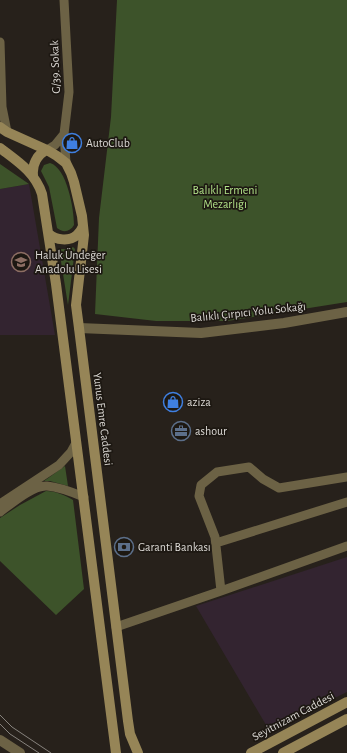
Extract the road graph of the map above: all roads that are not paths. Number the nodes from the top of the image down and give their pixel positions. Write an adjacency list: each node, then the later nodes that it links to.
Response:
1 (64, 0): 4 (street, G/39. Sokak)
2 (0, 42): 3 (street)
3 (4, 130): 6 (main road)
4 (64, 134): 6 (street); 7 (street, G/39. Sokak)
5 (0, 148): 8 (main road)
6 (47, 150): 7 (main road); 8 (main road)
7 (66, 163): 9 (main road, Yunus Emre Caddesi)
8 (32, 175): 10 (main road)
9 (83, 226): 10 (main road); 12 (main road, Yunus Emre Caddesi)
10 (49, 234): 13 (main road)
11 (347, 312): 12 (street, Balıklı Çırpıcı Yolu Sokağı)
12 (78, 328): 22 (main road, Yunus Emre Caddesi)
13 (76, 443): 15 (main road); 17 (street)
14 (347, 476): 19 (street)
15 (84, 497): 18 (street); 27 (main road)
16 (347, 502): 19 (street)
17 (0, 504)
18 (0, 512)
19 (216, 543): 21 (street)
20 (347, 546): 21 (street)
21 (221, 591): 22 (street)
22 (116, 627): 28 (main road, Yunus Emre Caddesi)
23 (347, 702): 29 (main road, Seyitnizam Caddesi)
24 (347, 719): 30 (main road)
25 (0, 740): 26 (street)
26 (20, 753)
27 (116, 753)
28 (138, 753)
29 (251, 753)
30 (283, 753)

